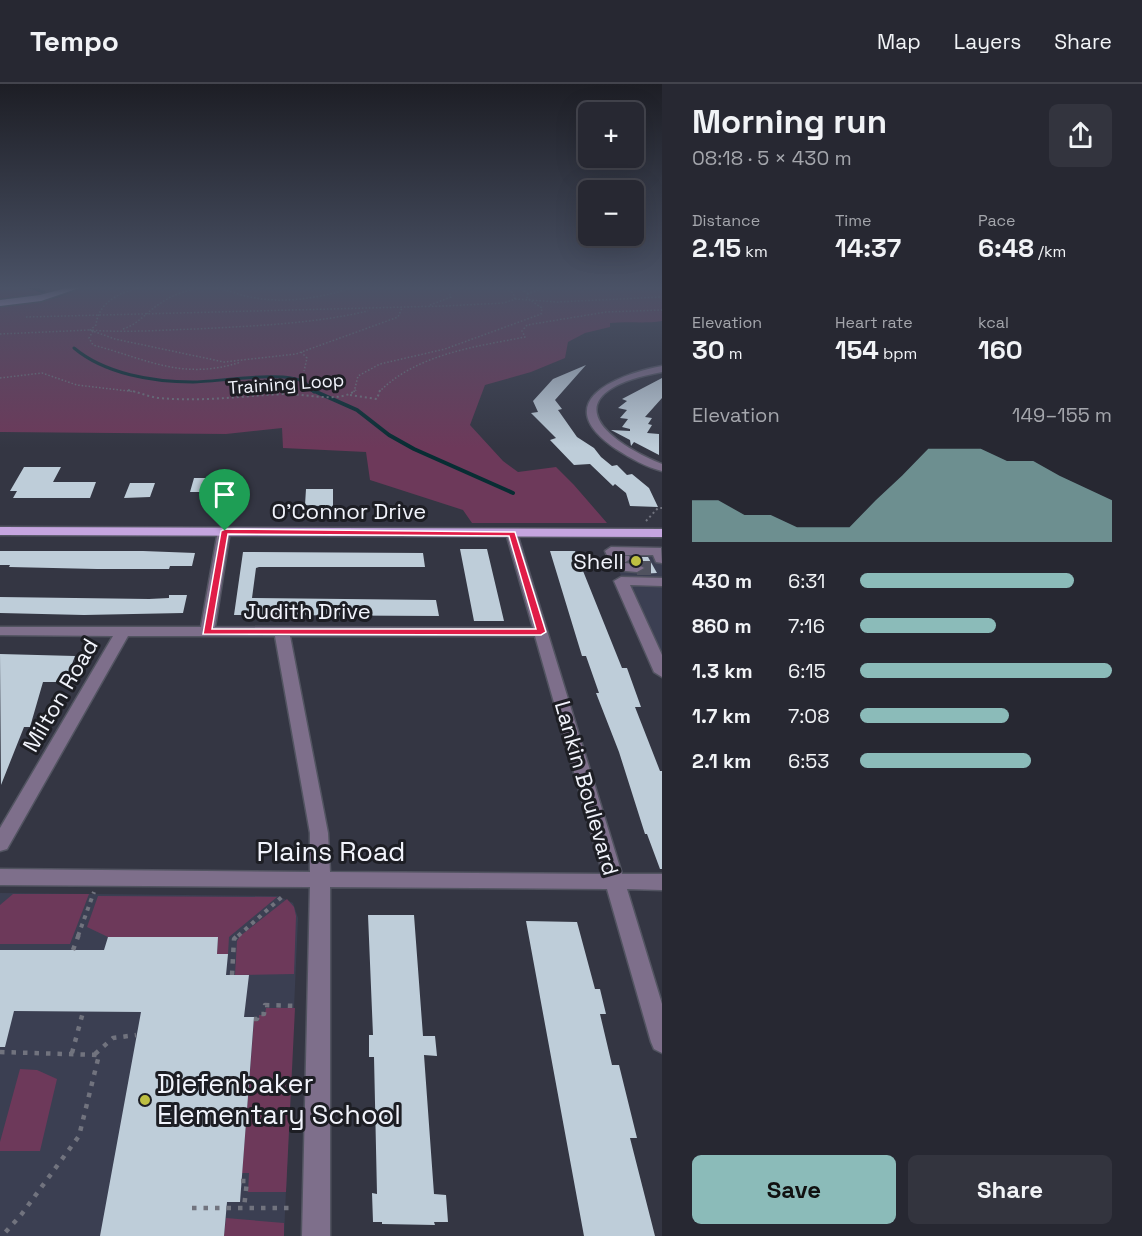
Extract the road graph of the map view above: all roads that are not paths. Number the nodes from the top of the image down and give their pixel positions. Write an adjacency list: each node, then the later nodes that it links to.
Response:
1 (662, 369): 2 (street)
2 (662, 468)
3 (640, 529): 7 (main road, O'Connor Drive); 8 (main road, O'Connor Drive); 10 (street)
4 (0, 531): 5 (main road, O'Connor Drive)
5 (225, 531): 6 (main road, O'Connor Drive); 15 (street)
6 (513, 533): 7 (main road, O'Connor Drive); 17 (street, Lankin Boulevard)
7 (605, 533): 9 (street)
8 (662, 533)
9 (613, 555): 10 (street); 11 (street)
10 (657, 561)
11 (634, 563)
12 (662, 582): 18 (street)
13 (0, 631): 14 (street, Judith Drive)
14 (123, 632): 15 (street, Judith Drive); 19 (street, Milton Road)
15 (207, 632): 16 (street, Judith Drive)
16 (282, 632): 17 (street, Judith Drive); 21 (street)
17 (541, 632): 22 (street, Lankin Boulevard)
18 (662, 672)
19 (0, 844)
20 (0, 877): 21 (street, Plains Road)
21 (321, 878): 22 (street, Plains Road); 25 (street)
22 (615, 881): 23 (street, Plains Road); 24 (street, Lankin Boulevard)
23 (662, 882)
24 (662, 1042)
25 (316, 1236)

